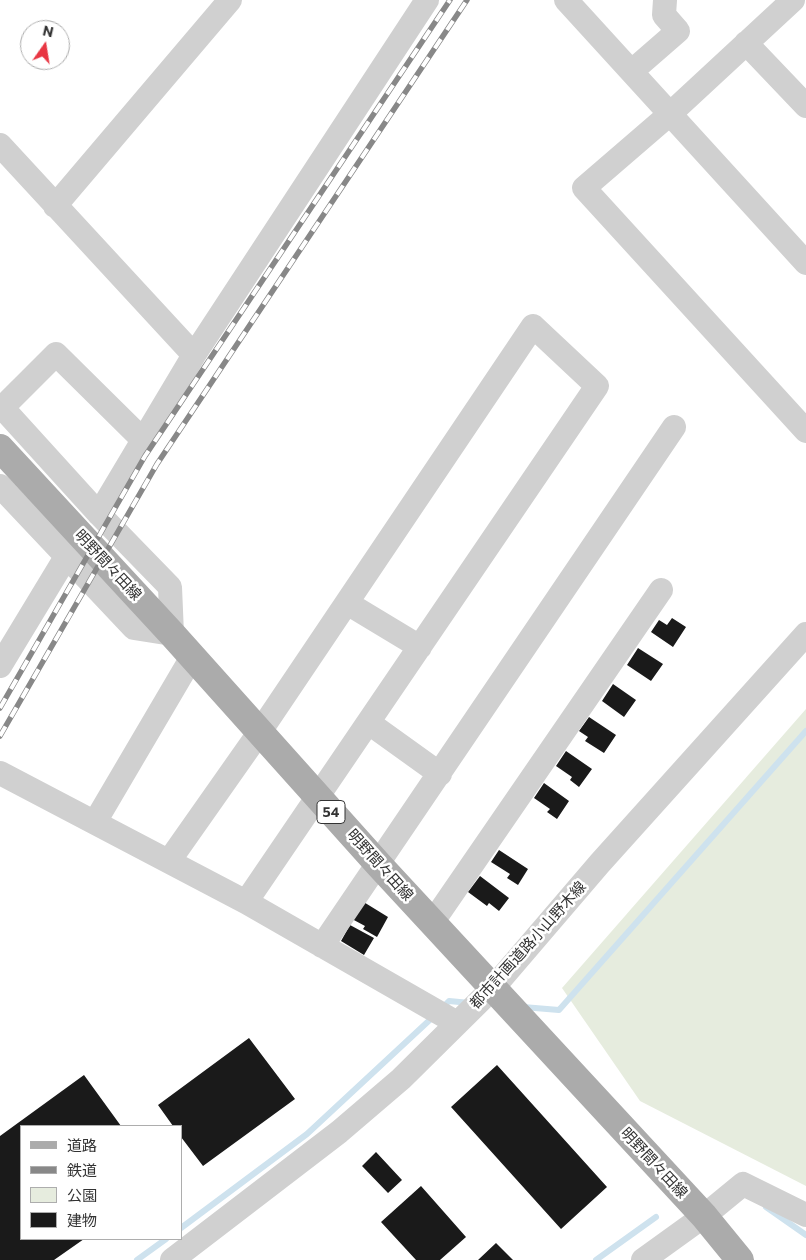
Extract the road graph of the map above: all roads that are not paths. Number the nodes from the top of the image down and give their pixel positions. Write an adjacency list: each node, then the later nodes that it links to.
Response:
1 (230, 0): 11 (street)
2 (427, 0): 13 (street)
3 (566, 0): 7 (street)
4 (665, 0): 7 (street)
5 (793, 0): 6 (street)
6 (746, 43): 8 (street); 9 (street)
7 (632, 70): 9 (street)
8 (806, 106)
9 (671, 113): 12 (street); 16 (street)
10 (0, 145): 11 (street)
11 (55, 206): 13 (street)
12 (806, 263)
13 (194, 355): 17 (street)
14 (1, 407): 17 (street); 20 (street)
15 (674, 427): 32 (street)
16 (806, 431)
17 (143, 440): 20 (street)
18 (0, 448): 24 (main road, 明野間々田線 / 54)
19 (0, 486): 21 (street)
20 (99, 514): 24 (street)
21 (66, 557): 24 (street); 28 (street)
22 (661, 590): 38 (street)
23 (347, 603): 26 (street); 26 (street); 30 (street)
24 (172, 634): 27 (main road, 明野間々田線 / 54)
25 (806, 634): 40 (street, 都市計画道路小山野木線)
26 (420, 647): 29 (street)
27 (192, 657): 30 (main road, 明野間々田線 / 54); 34 (street)
28 (2, 659)
29 (369, 722): 32 (street); 33 (street)
30 (259, 733): 33 (main road, 明野間々田線 / 54); 35 (street)
31 (0, 774): 34 (street)
32 (440, 774): 36 (street)
33 (318, 797): 36 (main road, 明野間々田線 / 54); 37 (street)
34 (95, 822): 35 (street)
35 (169, 861): 37 (street)
36 (379, 865): 38 (main road, 明野間々田線 / 54); 39 (street)
37 (246, 902): 39 (street)
38 (432, 923): 40 (main road, 明野間々田線 / 54)
39 (322, 946): 41 (street)
40 (493, 988): 41 (street, 都市計画道路小山野木線); 43 (main road, 明野間々田線 / 54)
41 (456, 1024): 44 (street, 都市計画道路小山野木線)
42 (806, 1215): 43 (street)
43 (704, 1216): 45 (street); 46 (main road, 明野間々田線 / 54)
44 (172, 1260)
45 (643, 1260)
46 (740, 1260)

